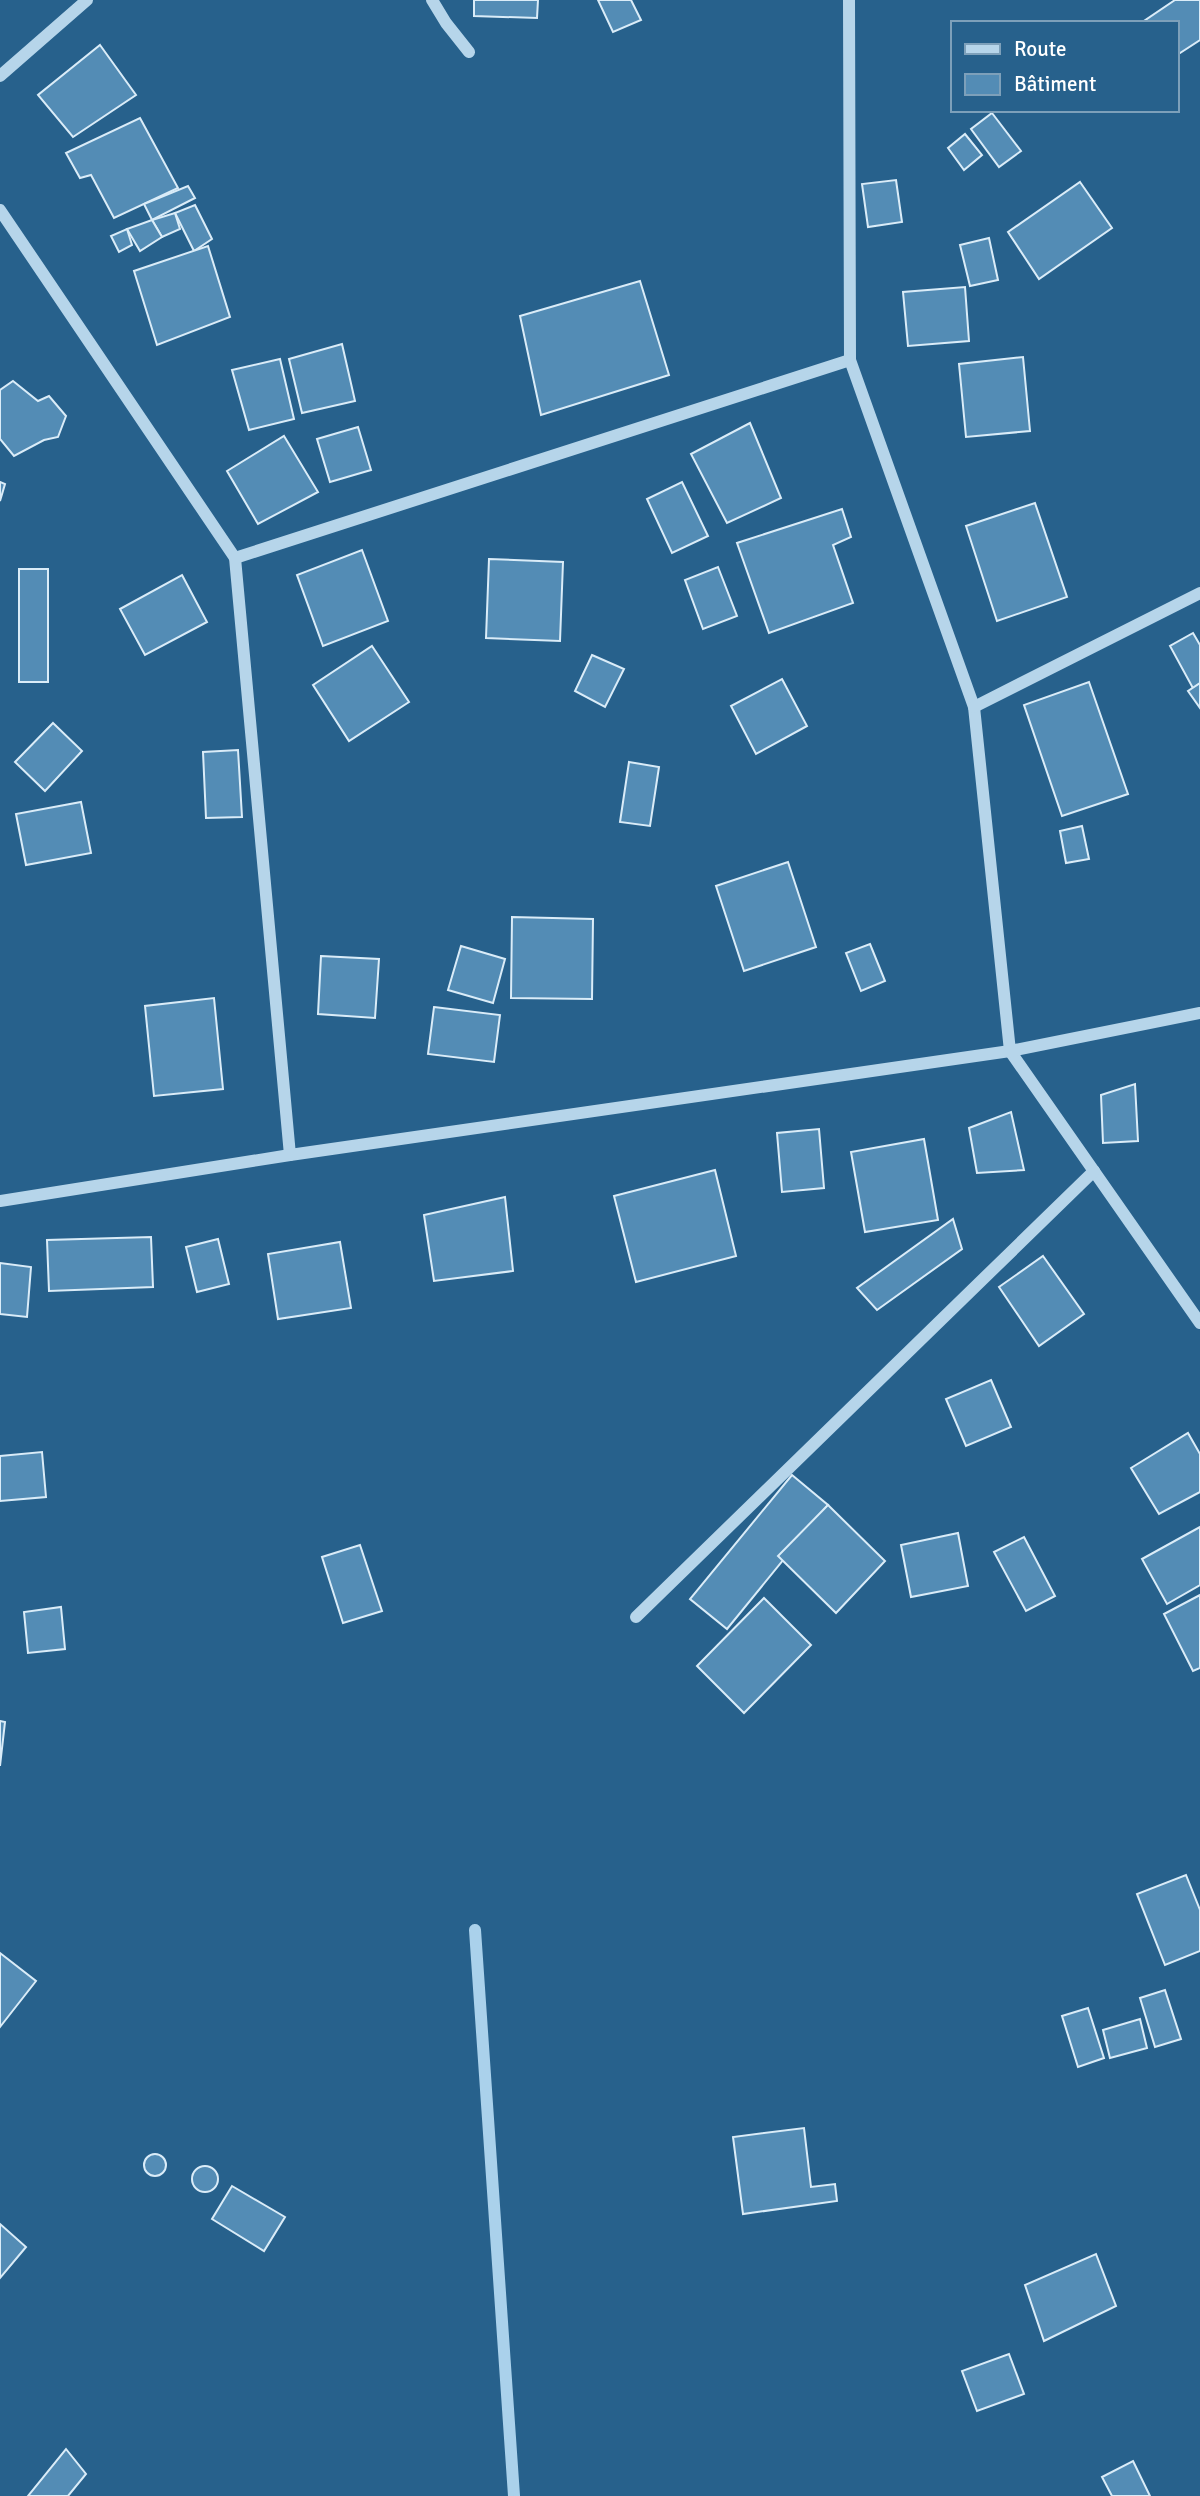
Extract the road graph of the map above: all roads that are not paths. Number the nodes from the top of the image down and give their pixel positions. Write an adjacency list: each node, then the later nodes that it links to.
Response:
1 (87, 0): 5 (street)
2 (432, 0): 4 (street)
3 (849, 0): 7 (street)
4 (469, 52)
5 (0, 76)
6 (0, 210): 8 (street)
7 (850, 360): 8 (street); 10 (street)
8 (235, 558): 13 (street)
9 (1200, 593): 10 (street)
10 (974, 707): 12 (street)
11 (1200, 1013): 12 (street)
12 (1010, 1051): 13 (street); 14 (street)
13 (290, 1155): 15 (street)
14 (1094, 1171): 16 (street); 17 (street)
15 (0, 1201)
16 (1200, 1323)
17 (636, 1617)

